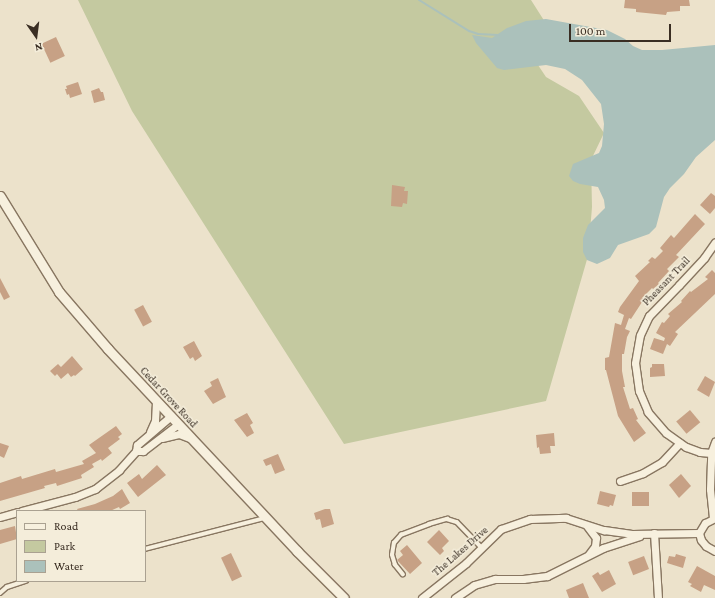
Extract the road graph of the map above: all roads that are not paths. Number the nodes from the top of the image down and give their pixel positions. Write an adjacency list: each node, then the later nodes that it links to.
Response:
1 (0, 196): 3 (main road, Cedar Grove Road)
2 (715, 242): 10 (street, Pheasant Trail)
3 (156, 400): 4 (main road, Cedar Grove Road); 6 (street)
4 (171, 416): 5 (main road, Cedar Grove Road); 6 (street)
5 (178, 424): 7 (main road, Cedar Grove Road); 8 (street)
6 (149, 435): 11 (street)
7 (192, 439): 8 (street); 17 (main road, Cedar Grove Road)
8 (154, 442): 11 (street)
9 (715, 442): 12 (street)
10 (680, 443): 12 (street, Pheasant Trail); 13 (street)
11 (136, 451): 14 (street)
12 (711, 453): 18 (street)
13 (620, 481)
14 (26, 510)
15 (16, 512): 16 (street)
16 (0, 517)
17 (266, 518): 24 (lane); 30 (main road, Cedar Grove Road)
18 (714, 518): 21 (street)
19 (585, 524): 22 (street, The Lakes Drive); 23 (street, The Lakes Drive); 26 (street)
20 (654, 533): 21 (street, The Lakes Drive); 22 (street, The Lakes Drive); 33 (street)
21 (699, 533): 25 (street)
22 (645, 534): 26 (street, The Lakes Drive)
23 (482, 548): 27 (lane); 31 (street, The Lakes Drive)
24 (146, 549)
25 (715, 551)
26 (588, 556): 32 (street, The Lakes Drive)
27 (403, 575)
28 (23, 582): 29 (lane)
29 (0, 593)
30 (344, 598)
31 (422, 598)
32 (455, 598)
33 (658, 598)

